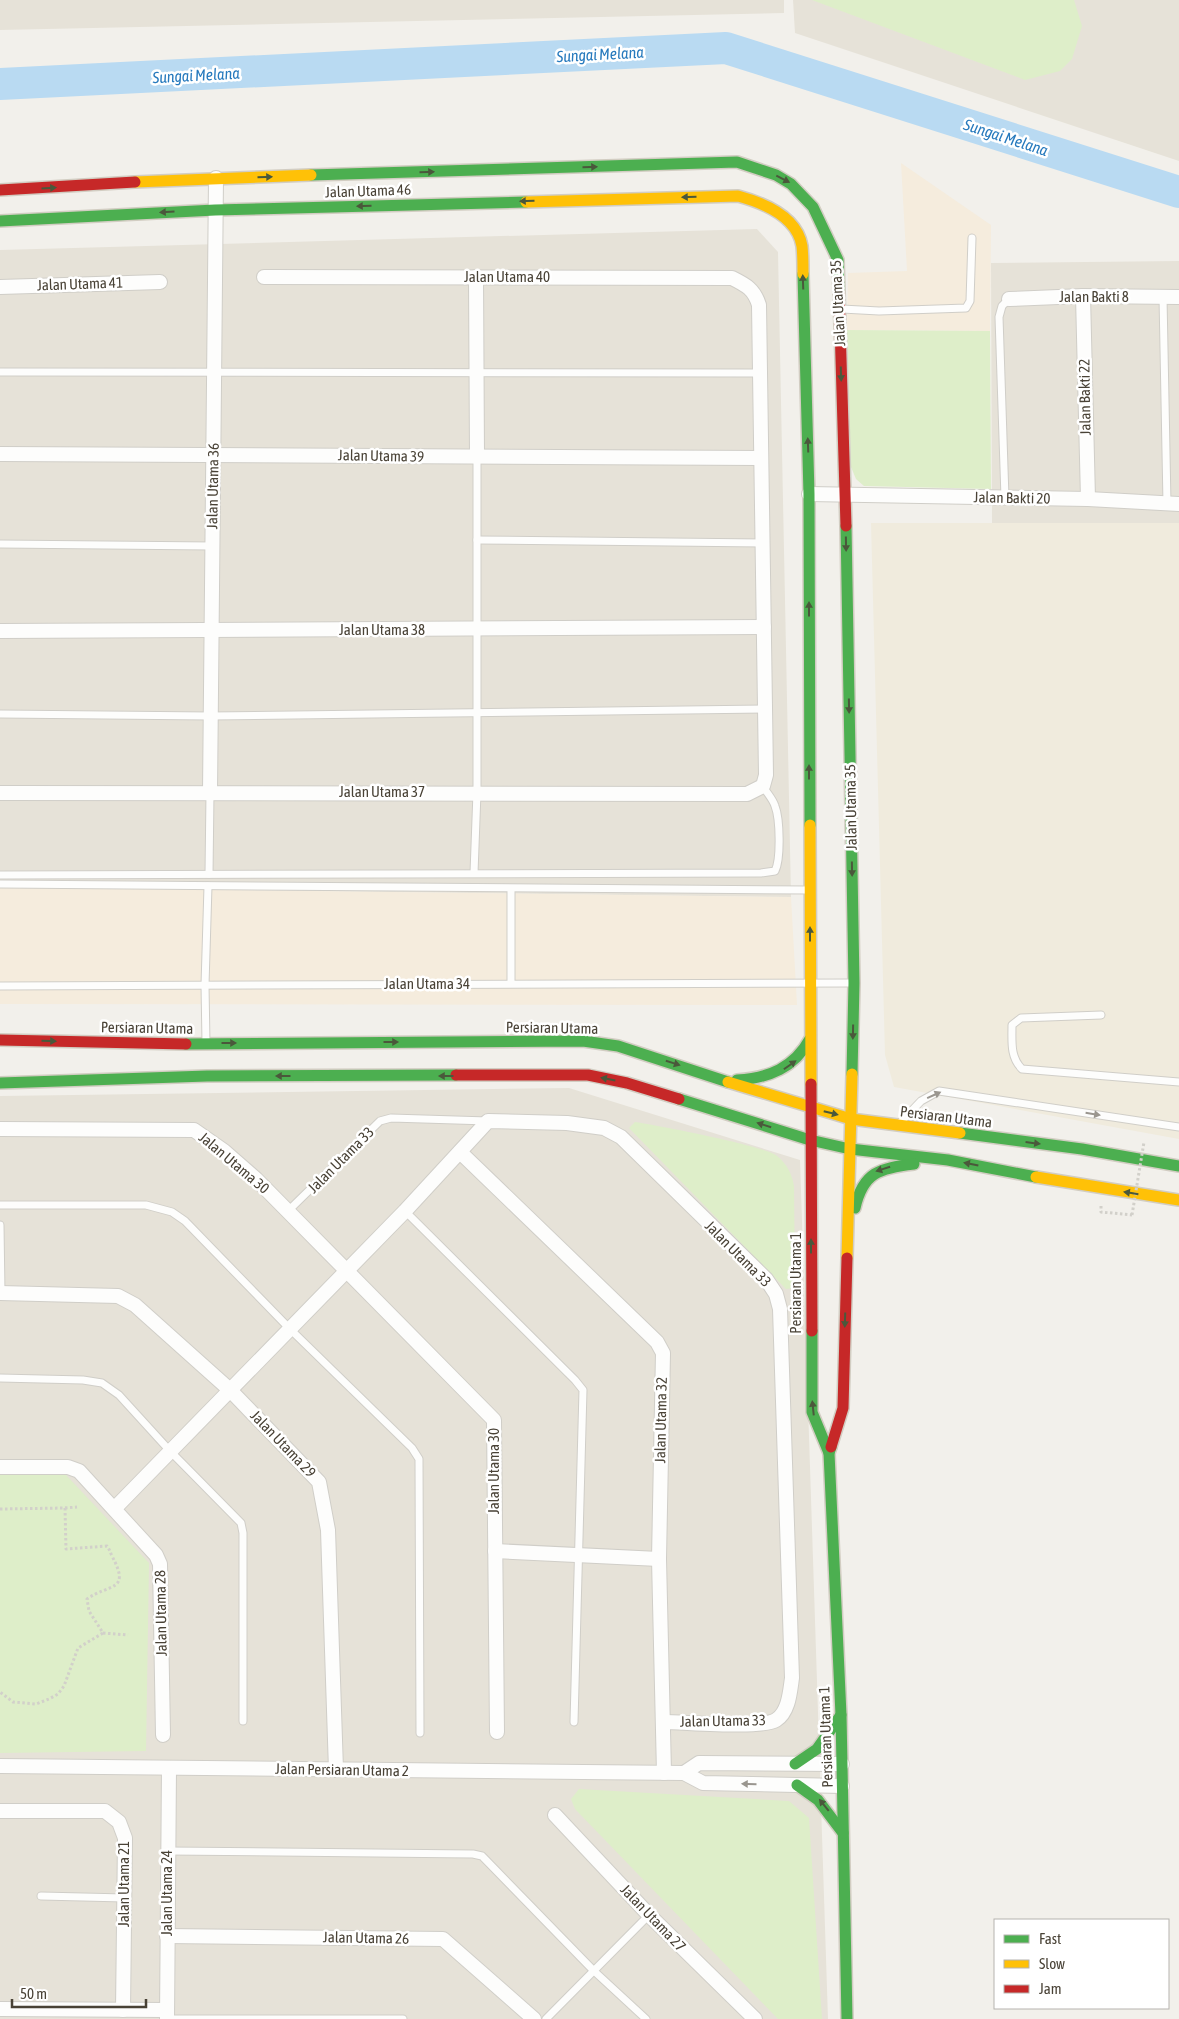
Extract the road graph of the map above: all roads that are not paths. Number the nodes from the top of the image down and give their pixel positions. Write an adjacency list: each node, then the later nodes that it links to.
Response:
1 (737, 162): 2 (street, Jalan Utama 46, one-way to 1); 15 (street, Jalan Utama 35, one-way to 15)
2 (216, 178): 3 (street, Jalan Utama 46, one-way to 2); 4 (street, Jalan Utama 36)
3 (0, 190)
4 (215, 210): 5 (street, Jalan Utama 46, one-way to 5); 16 (street, Jalan Utama 36); 24 (street, Jalan Utama 46, one-way to 4)
5 (0, 220)
6 (972, 238): 15 (lane)
7 (264, 277): 8 (street, Jalan Utama 40)
8 (476, 277): 18 (street, Jalan Utama 40); 19 (street)
9 (160, 282): 10 (street, Jalan Utama 41)
10 (0, 287)
11 (1083, 296): 12 (street, Jalan Bakti 8); 14 (street, Jalan Bakti 8); 27 (street, Jalan Bakti 22)
12 (1163, 297): 13 (street, Jalan Bakti 8); 28 (lane)
13 (1179, 297)
14 (1009, 299): 26 (lane)
15 (839, 309): 25 (street, Jalan Utama 35, one-way to 25)
16 (214, 371): 17 (lane); 19 (lane); 21 (street, Jalan Utama 36)
17 (0, 372)
18 (760, 373): 19 (lane); 23 (street)
19 (476, 374): 22 (street)
20 (0, 454): 21 (street, Jalan Utama 39)
21 (213, 454): 22 (street, Jalan Utama 39); 32 (street, Jalan Utama 36)
22 (477, 457): 23 (street, Jalan Utama 39); 29 (lane)
23 (761, 458): 30 (street)
24 (809, 494): 25 (street); 51 (street, one-way to 24)
25 (845, 495): 26 (street, Jalan Bakti 20); 54 (street, Jalan Utama 35, one-way to 54)
26 (1005, 499): 27 (street, Jalan Bakti 20)
27 (1088, 499): 28 (street, Jalan Bakti 20)
28 (1173, 504)
29 (477, 540): 30 (lane); 35 (lane)
30 (762, 543): 33 (street)
31 (0, 544): 32 (lane)
32 (212, 546): 34 (street, Jalan Utama 36)
33 (764, 627): 35 (street, Jalan Utama 38); 37 (street)
34 (211, 630): 35 (street, Jalan Utama 38); 36 (street, Jalan Utama 38); 40 (street, Jalan Utama 36)
35 (477, 630): 38 (lane)
36 (0, 631)
37 (765, 709): 38 (lane); 41 (street)
38 (477, 711): 40 (lane); 42 (lane)
39 (0, 714): 40 (lane)
40 (210, 716): 44 (street, Jalan Utama 36)
41 (763, 786): 42 (street, Jalan Utama 37); 45 (lane)
42 (477, 792): 44 (street, Jalan Utama 37); 45 (lane)
43 (0, 793): 44 (street, Jalan Utama 37)
44 (210, 793): 46 (lane)
45 (474, 873): 46 (lane)
46 (209, 874): 47 (lane)
47 (0, 875)
48 (0, 884): 49 (lane)
49 (208, 886): 50 (lane); 55 (lane)
50 (511, 889): 51 (lane); 52 (lane)
51 (809, 890): 53 (street, one-way to 51)
52 (511, 983): 53 (lane, Jalan Utama 34); 55 (lane, Jalan Utama 34)
53 (810, 983): 54 (lane, Jalan Utama 34); 58 (street)
54 (854, 983): 65 (street, Jalan Utama 35, one-way to 65)
55 (205, 985): 56 (lane, Jalan Utama 34); 60 (lane)
56 (0, 986)
57 (1101, 1015): 62 (lane)
58 (810, 1039): 61 (street, one-way to 58); 64 (street)
59 (0, 1040): 60 (street, Persiaran Utama, one-way to 60)
60 (206, 1044): 61 (street, Persiaran Utama, one-way to 61)
61 (727, 1080): 64 (street, Persiaran Utama)
62 (1179, 1082)
63 (0, 1083): 70 (street, one-way to 63)
64 (810, 1108): 65 (street, Persiaran Utama, one-way to 65); 70 (street, Persiaran Utama 1)
65 (851, 1119): 67 (street, Persiaran Utama); 71 (street, Persiaran Utama 1)
66 (488, 1121): 72 (street); 78 (lane, Jalan Utama 33); 96 (street, Jalan Utama 33)
67 (897, 1126): 68 (lane, one-way to 68); 74 (street, Persiaran Utama, one-way to 74)
68 (1179, 1127)
69 (0, 1129): 78 (street, Jalan Utama 30)
70 (810, 1140): 71 (street); 87 (street, Persiaran Utama 1, one-way to 70)
71 (850, 1149): 73 (street); 81 (street, Persiaran Utama 1)
72 (460, 1152): 77 (street); 92 (street, Jalan Utama 32)
73 (948, 1160): 75 (street, one-way to 73); 81 (street, one-way to 81)
74 (1179, 1166)
75 (1179, 1200)
76 (0, 1205): 83 (lane)
77 (405, 1211): 80 (street); 91 (lane)
78 (288, 1212): 80 (street, Jalan Utama 30)
79 (0, 1225): 82 (lane)
80 (347, 1271): 83 (street); 90 (street, Jalan Utama 30)
81 (846, 1286): 87 (street, Persiaran Utama 1, one-way to 87)
82 (1, 1293): 85 (street, Jalan Utama 29)
83 (290, 1329): 85 (street); 98 (lane)
84 (0, 1378): 86 (lane)
85 (230, 1390): 86 (street); 104 (street, Jalan Utama 29)
86 (170, 1451): 89 (street); 94 (lane)
87 (830, 1453): 93 (street, Persiaran Utama 1)
88 (0, 1467): 89 (street, Jalan Utama 28)
89 (115, 1508): 99 (street, Jalan Utama 28)
90 (495, 1551): 91 (street); 97 (street, Jalan Utama 30)
91 (577, 1555): 92 (street); 95 (lane)
92 (659, 1559): 96 (street, Jalan Utama 32)
93 (841, 1715): 100 (street); 101 (street, Persiaran Utama 1)
94 (243, 1722)
95 (574, 1722)
96 (664, 1722): 105 (street, Jalan Utama 32)
97 (497, 1732)
98 (420, 1733)
99 (164, 1735)
100 (795, 1764): 101 (street, Jalan Persiaran Utama 2); 106 (street, Jalan Persiaran Utama 2)
101 (842, 1764): 108 (street, Persiaran Utama 1)
102 (0, 1766): 103 (street, Jalan Persiaran Utama 2)
103 (169, 1768): 104 (street, Jalan Persiaran Utama 2); 112 (street, Jalan Utama 24)
104 (336, 1770): 105 (street, Jalan Persiaran Utama 2)
105 (664, 1773): 106 (street, Jalan Persiaran Utama 2)
106 (684, 1773): 107 (street, Jalan Persiaran Utama 2, one-way to 106)
107 (797, 1785): 108 (street, Jalan Persiaran Utama 2); 111 (street, one-way to 107)
108 (842, 1786): 111 (street, Persiaran Utama 1)
109 (0, 1811): 114 (street, Jalan Utama 21)
110 (555, 1814): 115 (street, Jalan Utama 27)
111 (843, 1833): 126 (street, Persiaran Utama 1)
112 (168, 1851): 116 (street, Jalan Utama 24); 117 (lane)
113 (40, 1896): 114 (lane)
114 (125, 1898): 119 (street, Jalan Utama 21)
115 (649, 1915): 117 (lane); 125 (street, Jalan Utama 27)
116 (167, 1936): 120 (street, Jalan Utama 24); 122 (street, Jalan Utama 26)
117 (594, 1971): 123 (lane); 124 (lane)
118 (0, 2009): 119 (street)
119 (123, 2010): 120 (street)
120 (167, 2014): 121 (lane)
121 (403, 2019)
122 (534, 2019)
123 (546, 2019)
124 (646, 2019)
125 (755, 2019)
126 (847, 2019)

